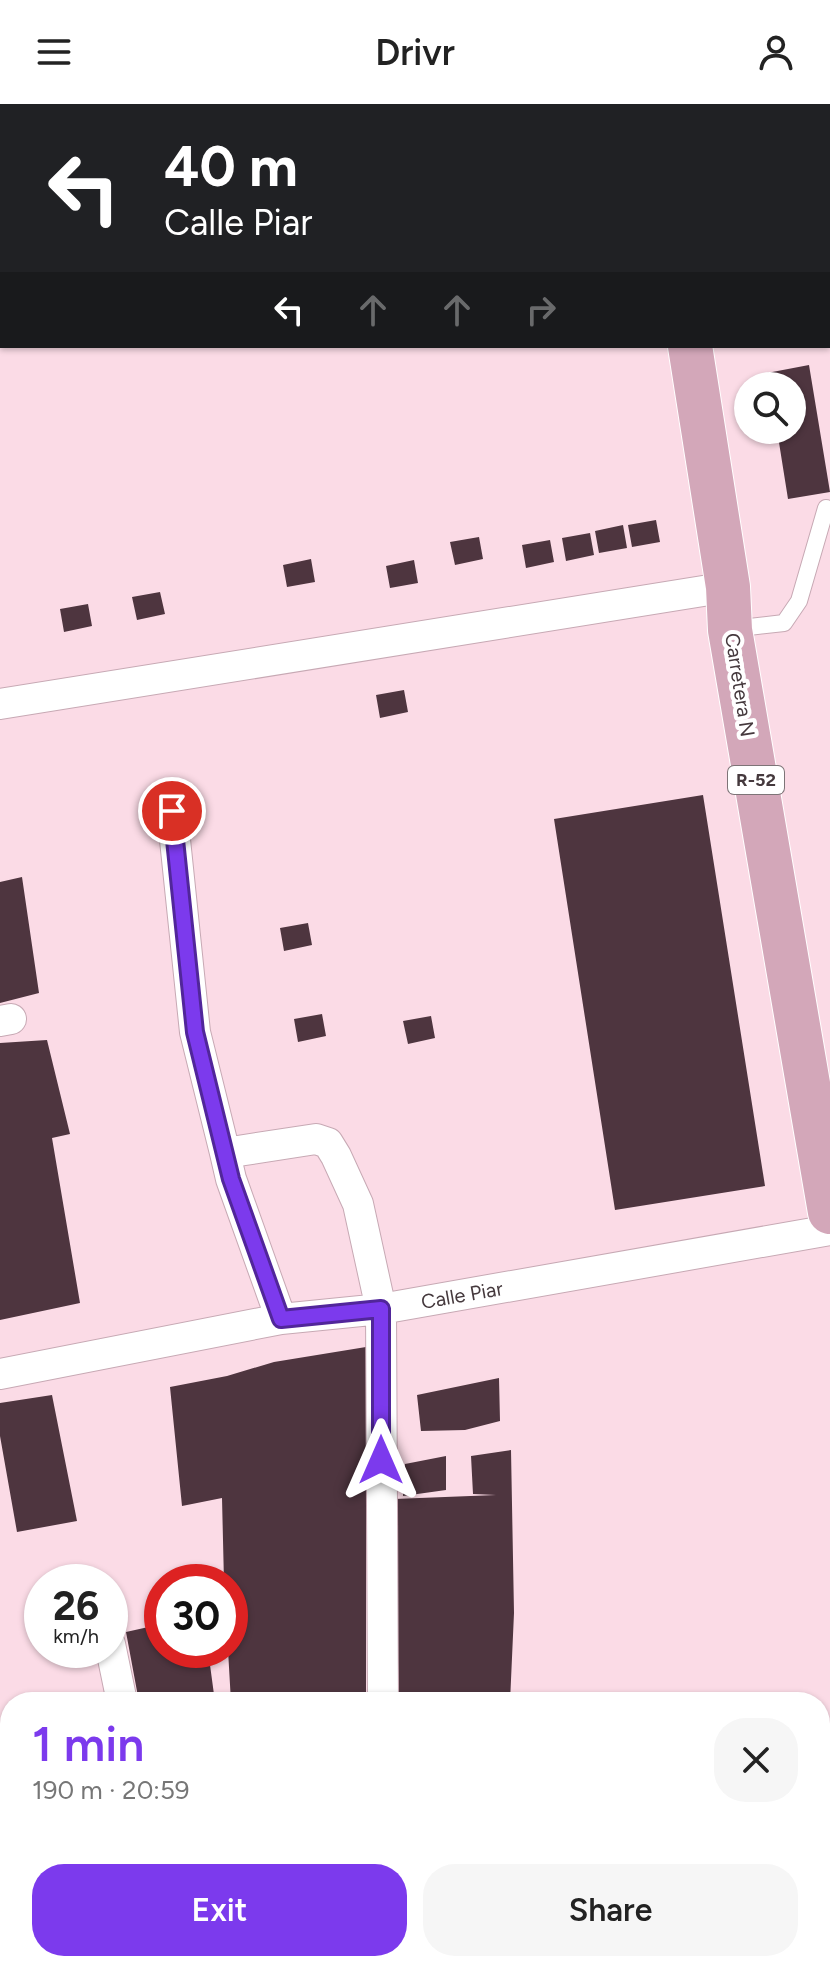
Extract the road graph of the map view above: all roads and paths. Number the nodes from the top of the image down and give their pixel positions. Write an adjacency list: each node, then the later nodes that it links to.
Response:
1 (690, 348): 3 (main road, Carretera N / R-52)
2 (826, 508): 4 (lane)
3 (728, 587): 4 (main road, Carretera N / R-52); 5 (street)
4 (730, 630): 8 (main road, Carretera N / R-52)
5 (0, 704)
6 (172, 811): 7 (street)
7 (225, 1153): 10 (street); 11 (street)
8 (830, 1212)
9 (830, 1230): 10 (street, Calle Piar)
10 (381, 1309): 11 (street, Calle Piar); 15 (street)
11 (281, 1319): 12 (street, Calle Piar)
12 (0, 1374)
13 (115, 1668): 14 (street)
14 (120, 1692)
15 (383, 1692)

